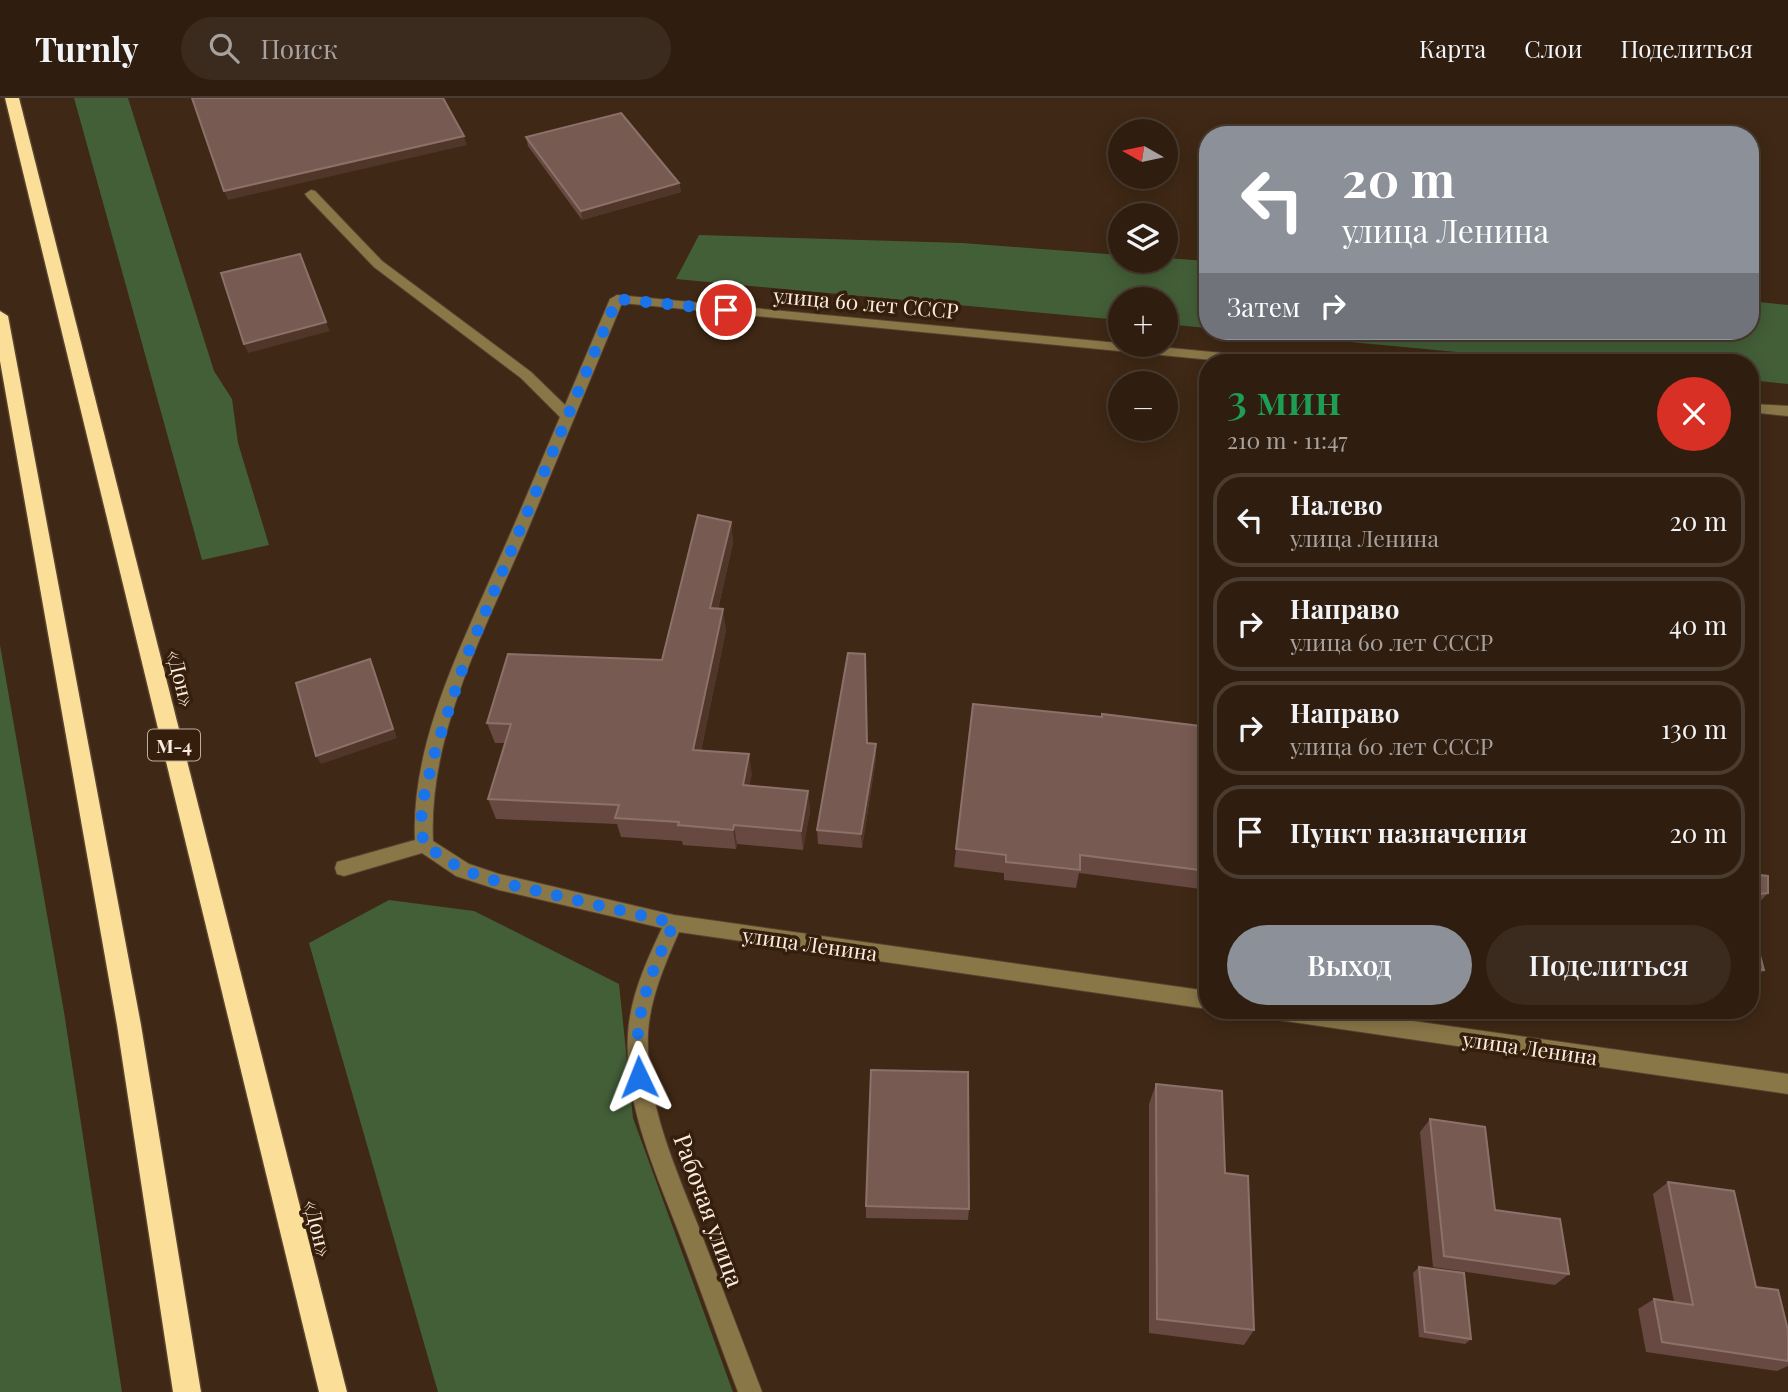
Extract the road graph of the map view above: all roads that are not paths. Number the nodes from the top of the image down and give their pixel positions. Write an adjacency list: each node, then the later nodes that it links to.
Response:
1 (12, 98): 15 (highway, «Дон» / М-4)
2 (311, 194): 7 (street)
3 (0, 316): 14 (highway)
4 (1199, 355): 7 (street, улица 60 лет СССР)
5 (1759, 409): 6 (street)
6 (1788, 411)
7 (568, 416): 8 (street, улица 60 лет СССР)
8 (424, 845): 9 (street); 10 (street, улица Ленина)
9 (344, 868)
10 (674, 923): 11 (street, улица Ленина); 16 (street, Рабочая улица)
11 (1199, 999)
12 (1335, 1019): 13 (street, улица Ленина)
13 (1788, 1084)
14 (187, 1392)
15 (333, 1392)
16 (750, 1392)

